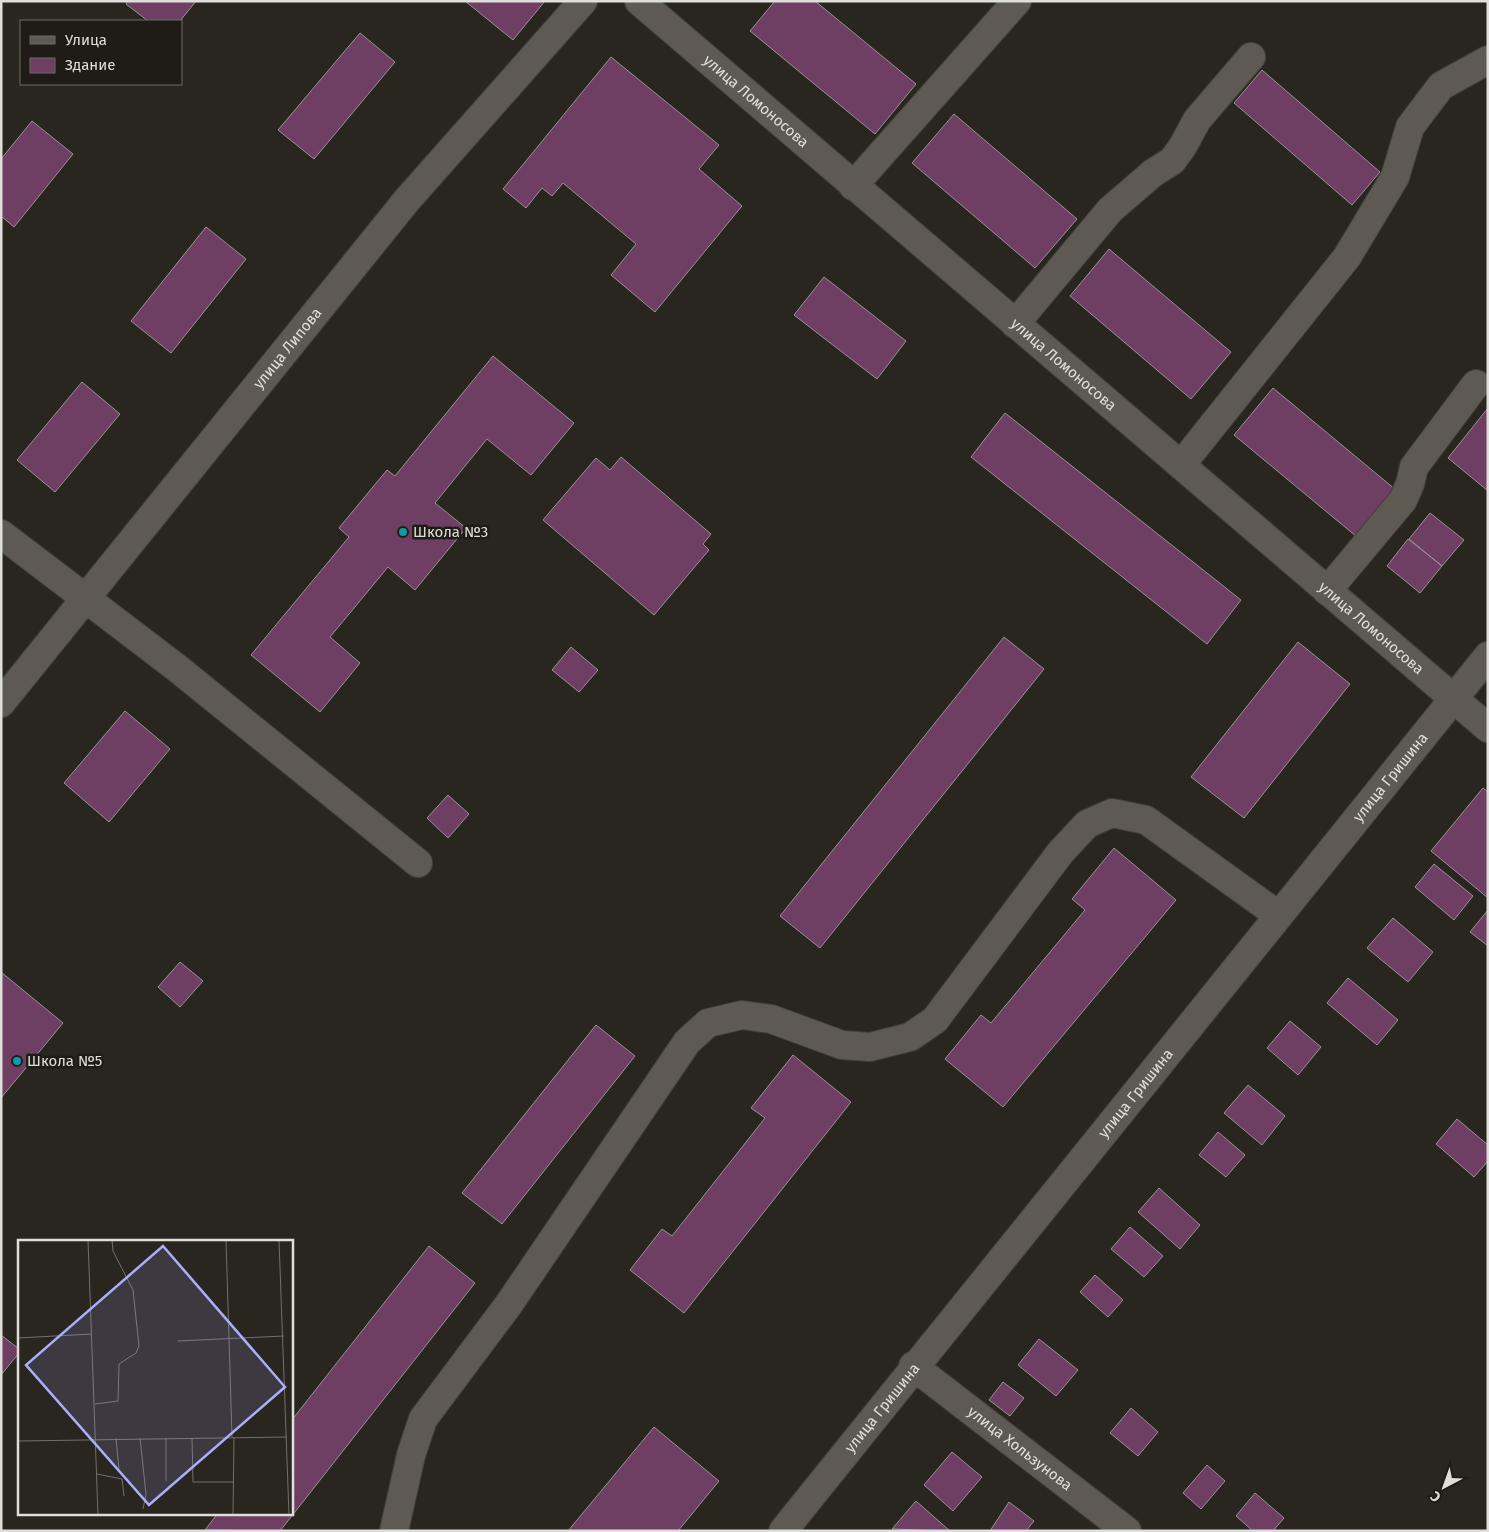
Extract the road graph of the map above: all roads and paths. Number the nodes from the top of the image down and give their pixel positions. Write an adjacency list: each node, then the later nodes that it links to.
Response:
1 (583, 1): 12 (street, улица Липова)
2 (639, 1): 6 (street, улица Ломоносова)
3 (1017, 1): 6 (street)
4 (1251, 57): 7 (street)
5 (1488, 60): 9 (street)
6 (853, 186): 7 (street, улица Ломоносова)
7 (1015, 324): 9 (street, улица Ломоносова)
8 (1476, 384): 11 (street)
9 (1181, 465): 11 (street, улица Ломоносова)
10 (1, 534): 12 (street)
11 (1327, 591): 14 (street, улица Ломоносова)
12 (85, 598): 15 (street, улица Липова); 17 (street)
13 (1488, 656): 14 (street, улица Гришина)
14 (1452, 699): 16 (street, улица Ломоносова); 18 (street, улица Гришина)
15 (1, 703)
16 (1488, 728)
17 (418, 863)
18 (1278, 915): 19 (street, улица Гришина); 20 (street)
19 (913, 1366): 21 (street, улица Гришина); 22 (street, улица Хользунова)
20 (394, 1531)
21 (783, 1531)
22 (1127, 1531)

